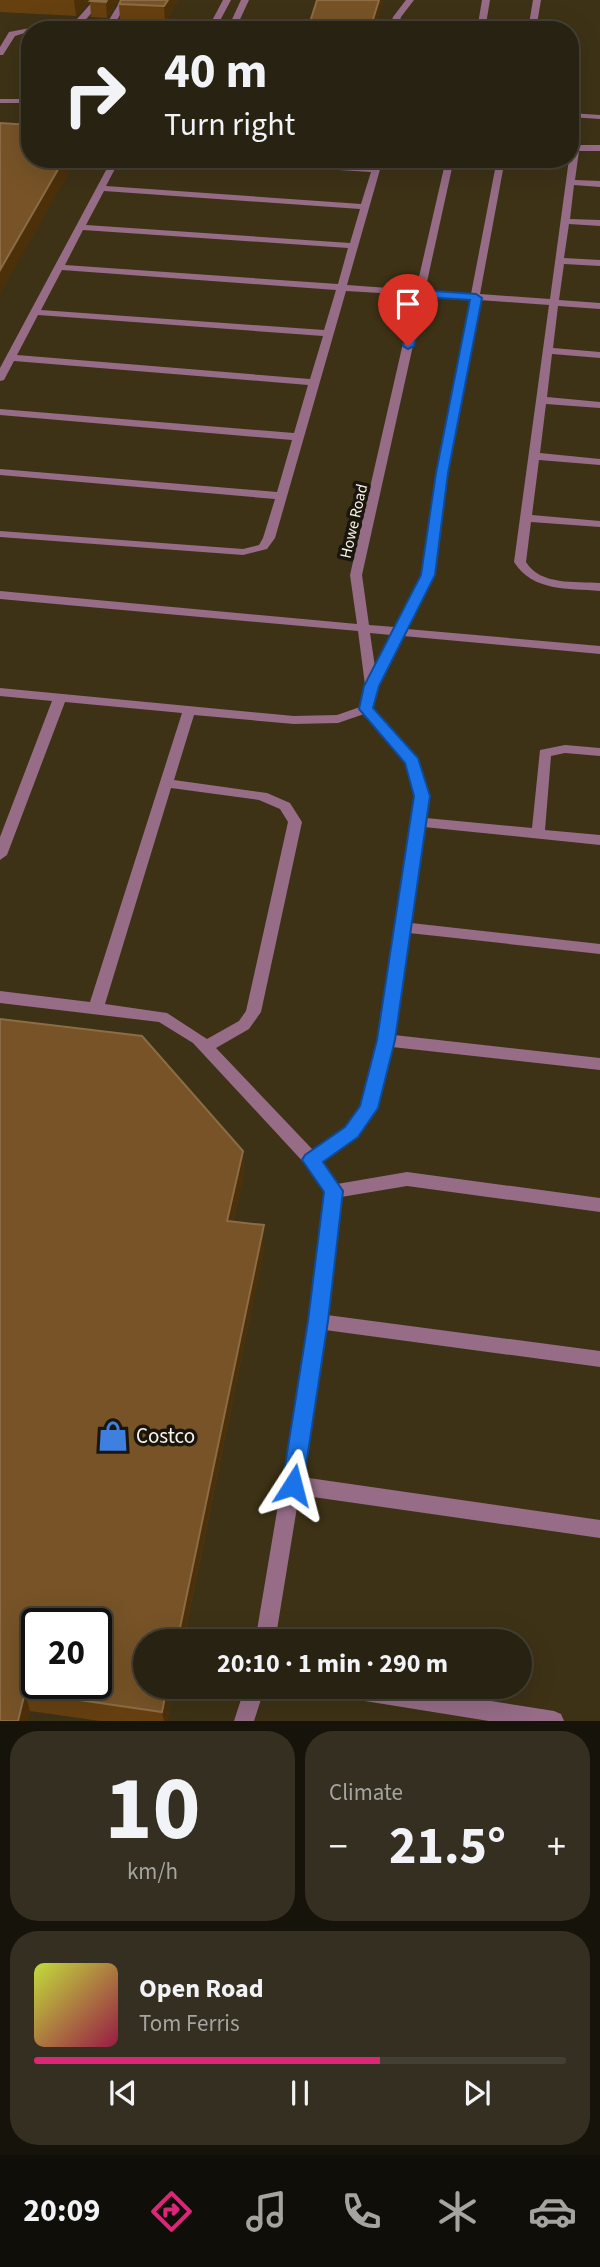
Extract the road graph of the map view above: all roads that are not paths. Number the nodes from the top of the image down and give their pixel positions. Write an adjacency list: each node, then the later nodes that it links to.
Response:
1 (98, 0): 8 (lane)
2 (125, 0): 9 (lane)
3 (227, 0): 10 (lane)
4 (245, 0): 11 (lane)
5 (410, 0): 12 (lane)
6 (486, 0): 13 (lane)
7 (537, 0): 14 (lane)
8 (80, 21)
9 (112, 21)
10 (216, 21)
11 (235, 21)
12 (396, 21)
13 (482, 21)
14 (534, 21)
15 (1, 28): 16 (lane)
16 (21, 29)
17 (21, 32): 18 (lane)
18 (0, 52)
19 (0, 101): 20 (lane)
20 (21, 101)
21 (579, 116): 22 (lane)
22 (600, 117)
23 (579, 148): 24 (lane)
24 (600, 148)
25 (111, 168): 32 (lane)
26 (376, 168): 33 (lane)
27 (448, 168): 42 (lane, Howe Road)
28 (499, 168): 43 (lane)
29 (572, 168): 30 (lane)
30 (570, 182): 31 (lane); 34 (lane)
31 (600, 184)
32 (101, 188): 33 (lane); 36 (lane)
33 (365, 207): 37 (lane)
34 (565, 221): 35 (lane); 38 (lane)
35 (600, 223)
36 (80, 227): 37 (lane); 40 (lane)
37 (354, 246): 41 (lane)
38 (560, 261): 39 (lane); 44 (lane)
39 (600, 263)
40 (59, 267): 41 (lane); 46 (lane)
41 (341, 288): 42 (lane); 47 (lane)
42 (420, 293): 43 (lane); 66 (lane, Howe Road)
43 (476, 298): 44 (lane); 67 (lane)
44 (555, 303): 45 (lane); 48 (lane)
45 (600, 306)
46 (35, 312): 47 (lane); 50 (lane)
47 (328, 333): 52 (lane)
48 (548, 351): 49 (lane); 53 (lane)
49 (600, 355)
50 (11, 358): 51 (lane); 52 (lane)
51 (0, 378)
52 (313, 382): 56 (lane)
53 (541, 400): 54 (lane); 57 (lane)
54 (600, 405)
55 (0, 412): 56 (lane)
56 (298, 437): 60 (lane)
57 (534, 457): 58 (lane); 61 (lane)
58 (600, 462)
59 (0, 472): 60 (lane)
60 (281, 496): 63 (lane)
61 (525, 517): 62 (lane); 64 (lane)
62 (600, 524)
63 (0, 534)
64 (600, 587)
65 (0, 595): 66 (lane)
66 (362, 627): 67 (lane); 69 (lane, Howe Road)
67 (398, 631): 68 (lane); 69 (lane)
68 (600, 650)
69 (371, 686): 72 (lane)
70 (0, 692): 71 (lane)
71 (60, 698): 73 (lane); 79 (lane)
72 (366, 709): 73 (lane); 76 (lane)
73 (189, 710): 75 (lane)
74 (600, 752): 77 (lane)
75 (166, 783): 83 (lane); 85 (lane)
76 (419, 822): 77 (lane); 80 (lane)
77 (538, 834): 78 (lane)
78 (600, 840)
79 (0, 855)
80 (402, 927): 81 (lane); 84 (lane)
81 (600, 949)
82 (0, 997): 83 (lane)
83 (96, 1009): 85 (lane)
84 (386, 1040): 86 (lane); 87 (lane)
85 (205, 1047): 87 (lane)
86 (600, 1063)
87 (312, 1160): 88 (lane)
88 (333, 1191): 89 (lane); 90 (lane)
89 (600, 1205)
90 (318, 1321): 91 (lane); 92 (lane)
91 (600, 1359)
92 (293, 1485): 93 (lane); 94 (lane)
93 (600, 1529)
94 (267, 1629)
95 (251, 1699): 97 (lane)
96 (416, 1699): 98 (lane)
97 (244, 1721)
98 (554, 1721)

